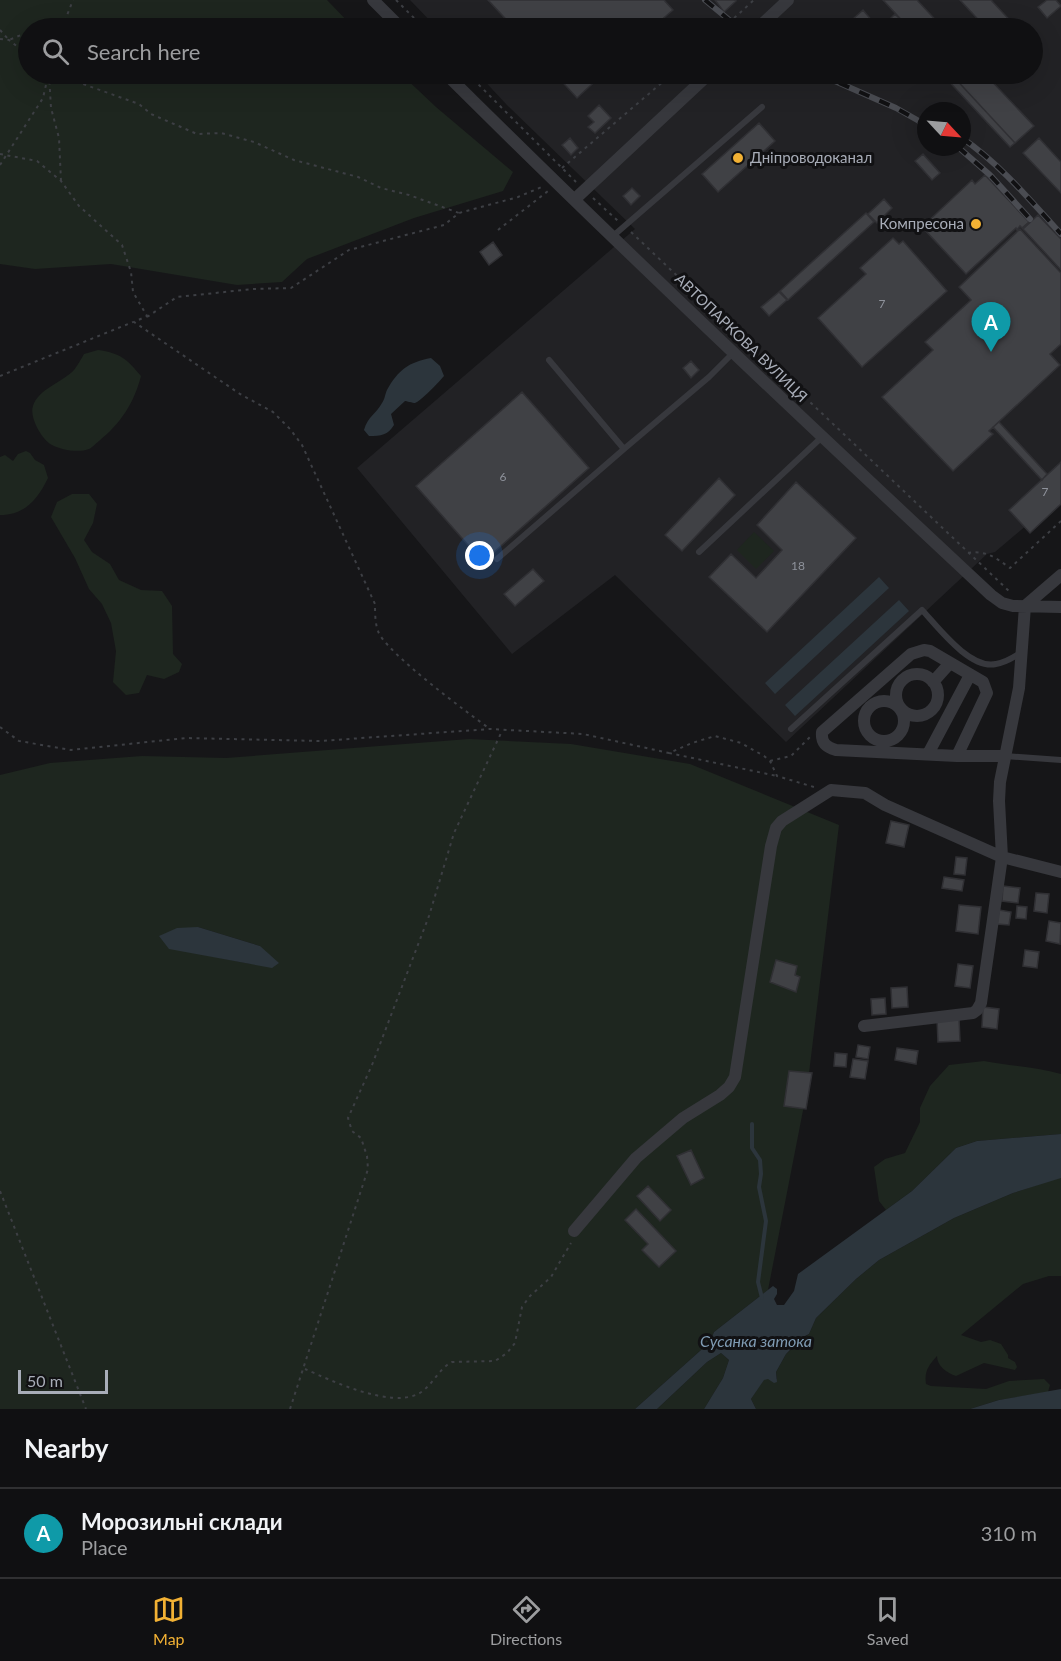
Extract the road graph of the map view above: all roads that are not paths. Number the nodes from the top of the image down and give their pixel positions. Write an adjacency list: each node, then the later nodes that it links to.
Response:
1 (373, 0): 3 (street)
2 (788, 0): 4 (street)
3 (391, 18)
4 (769, 18)
5 (456, 84): 8 (street, АВТОПАРКОВА ВУЛИЦЯ)
6 (699, 84): 8 (street)
7 (762, 107): 9 (lane)
8 (575, 200): 9 (street, АВТОПАРКОВА ВУЛИЦЯ)
9 (613, 236): 10 (street, АВТОПАРКОВА ВУЛИЦЯ)
10 (733, 352): 12 (street, АВТОПАРКОВА ВУЛИЦЯ); 13 (lane)
11 (549, 360): 13 (lane)
12 (822, 437): 14 (lane); 17 (street, АВТОПАРКОВА ВУЛИЦЯ)
13 (624, 449): 15 (lane)
14 (699, 552)
15 (497, 559)
16 (1061, 575): 17 (street)
17 (1025, 606): 18 (street, АВТОПАРКОВА ВУЛИЦЯ); 19 (street)
18 (1061, 607)
19 (1022, 652): 23 (lane); 26 (street)
20 (950, 663): 21 (street); 22 (street); 24 (street)
21 (970, 675): 24 (street); 25 (street)
22 (933, 682): 22 (street)
23 (791, 729)
24 (928, 754): 25 (street)
25 (957, 756): 26 (street)
26 (1004, 756): 27 (lane); 28 (street)
27 (1061, 760)
28 (1002, 857): 29 (street); 30 (street); 31 (street)
29 (1061, 872)
30 (864, 1026)
31 (574, 1231)

